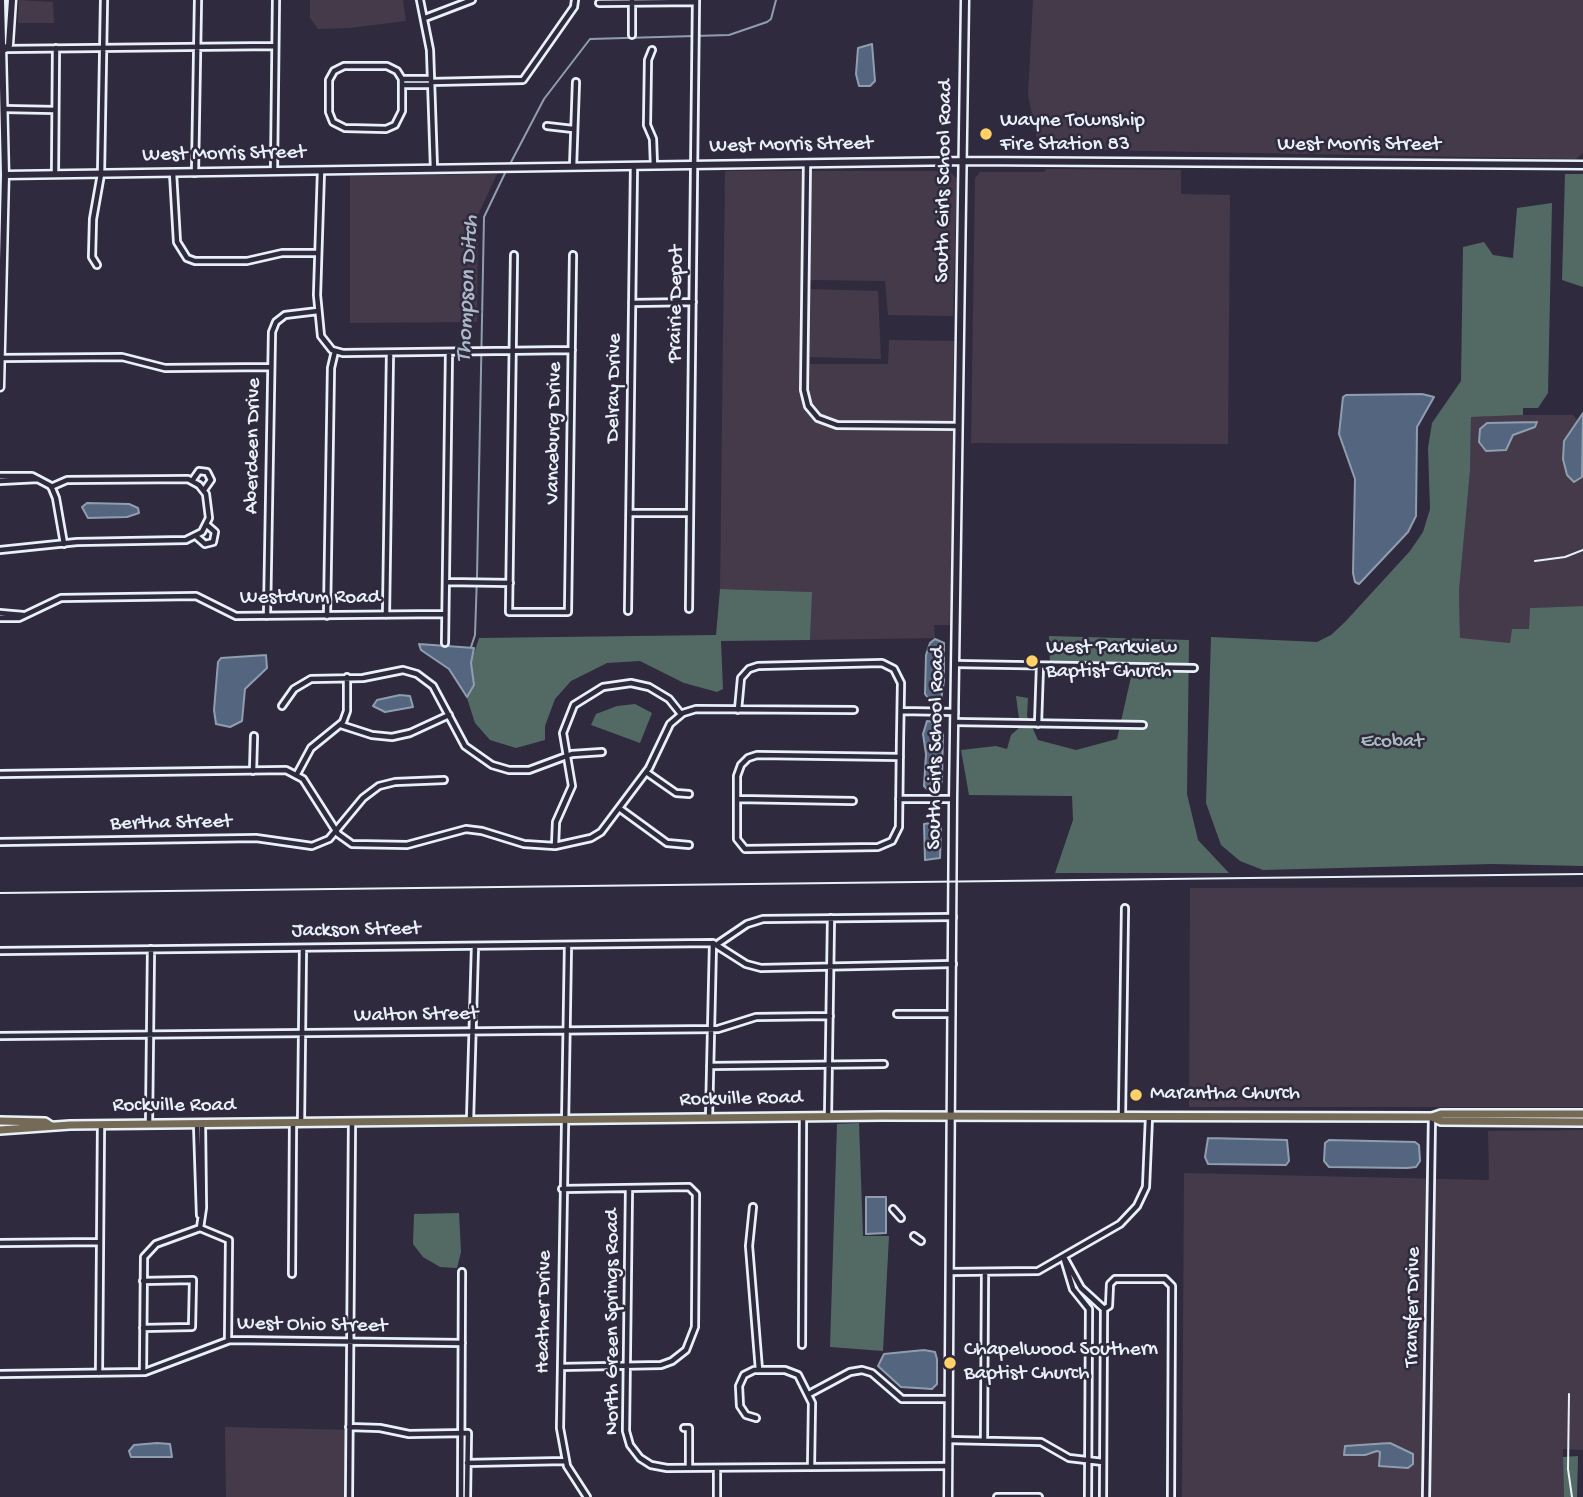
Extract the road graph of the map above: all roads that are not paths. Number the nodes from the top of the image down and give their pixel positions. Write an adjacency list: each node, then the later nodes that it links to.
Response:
1 (1, 0): 19 (street)
2 (12, 0): 19 (street)
3 (104, 0): 18 (street)
4 (198, 0): 16 (street)
5 (276, 0): 15 (street)
6 (420, 0): 13 (street)
7 (472, 0): 13 (street)
8 (575, 0): 22 (street)
9 (965, 0): 28 (street, South Girls School Road)
10 (632, 1): 11 (street); 12 (street); 14 (street)
11 (696, 1): 30 (street, Prairie Depot)
12 (598, 3)
13 (425, 18): 22 (street)
14 (632, 35)
15 (275, 46): 16 (street); 36 (street)
16 (197, 47): 18 (street); 39 (street)
17 (56, 48): 18 (street); 19 (street); 25 (street)
18 (103, 48): 41 (street)
19 (5, 49): 24 (street)
20 (652, 50): 33 (street)
21 (402, 82): 21 (street); 22 (street)
22 (431, 82): 35 (street)
23 (576, 82): 27 (street)
24 (5, 109): 25 (street); 42 (street)
25 (55, 110): 40 (street)
26 (547, 126): 27 (street)
27 (573, 129): 34 (street)
28 (964, 161): 29 (street, West Morris Street); 31 (street, West Morris Street); 58 (street, South Girls School Road)
29 (807, 163): 30 (street, West Morris Street); 58 (street)
30 (695, 165): 33 (street, West Morris Street); 47 (street, Prairie Depot)
31 (1583, 165)
32 (634, 166): 33 (street, West Morris Street); 34 (street, West Morris Street); 48 (street, Delray Drive)
33 (654, 166)
34 (573, 167): 35 (street, West Morris Street)
35 (434, 170): 37 (street, West Morris Street)
36 (274, 171): 37 (street, West Morris Street); 39 (street, West Morris Street)
37 (321, 171): 43 (street)
38 (173, 173): 39 (street, West Morris Street); 41 (street, West Morris Street); 43 (street)
39 (195, 173)
40 (55, 174): 41 (street, West Morris Street); 42 (street, West Morris Street)
41 (101, 174): 46 (street)
42 (2, 175): 55 (street)
43 (317, 253): 49 (street)
44 (514, 255): 52 (street)
45 (573, 255): 50 (street, Vanceburg Drive)
46 (97, 265)
47 (693, 302): 48 (street); 64 (street, Prairie Depot)
48 (632, 303): 63 (street, Delray Drive)
49 (318, 311): 51 (street); 56 (street, Aberdeen Drive)
50 (572, 350): 52 (street); 70 (street, Vanceburg Drive)
51 (335, 351): 53 (street); 78 (street)
52 (513, 351): 54 (street); 70 (street)
53 (390, 352): 54 (street); 75 (street)
54 (449, 352): 69 (street)
55 (1, 358): 56 (street); 57 (street)
56 (271, 367): 77 (street, Aberdeen Drive)
57 (0, 387)
58 (959, 426): 81 (street, South Girls School Road)
59 (0, 479): 61 (street)
60 (192, 481): 61 (street); 62 (street); 62 (street)
61 (51, 487): 67 (street)
62 (204, 490): 65 (street)
63 (630, 513): 64 (street); 72 (street, Delray Drive)
64 (691, 513): 71 (street, Prairie Depot)
65 (207, 525): 66 (street); 66 (street)
66 (197, 537): 67 (street)
67 (64, 544): 68 (street)
68 (0, 550)
69 (446, 582): 70 (street); 74 (street)
70 (510, 583)
71 (689, 608)
72 (628, 611)
73 (0, 613): 76 (street)
74 (445, 614): 75 (street, Westdrum Road); 80 (street)
75 (386, 615): 78 (street, Westdrum Road)
76 (23, 616): 77 (street, Westdrum Road); 79 (street)
77 (267, 616): 78 (street, Westdrum Road)
78 (327, 616)
79 (0, 618)
80 (445, 643)
81 (955, 664): 82 (street); 89 (street, South Girls School Road)
82 (1040, 666): 83 (street); 93 (street)
83 (1194, 668)
84 (347, 677): 85 (street); 91 (street); 94 (street)
85 (282, 706)
86 (738, 710): 87 (street); 88 (street); 90 (street)
87 (854, 710)
88 (901, 711): 89 (street); 99 (street)
89 (955, 712): 92 (street, South Girls School Road)
90 (681, 714): 98 (street); 101 (street)
91 (449, 715): 94 (street); 98 (street)
92 (954, 722): 93 (street); 108 (street, South Girls School Road)
93 (1038, 724): 95 (street)
94 (341, 725): 103 (street)
95 (1143, 725)
96 (254, 736): 100 (street)
97 (602, 752): 98 (street)
98 (567, 756): 114 (street)
99 (900, 757): 106 (street); 107 (street)
100 (253, 771): 102 (street); 103 (street)
101 (646, 772): 105 (street); 110 (street)
102 (0, 774)
103 (297, 774): 111 (street)
104 (444, 780): 111 (street)
105 (690, 794)
106 (737, 799): 107 (street); 109 (street)
107 (899, 799): 108 (street)
108 (953, 799): 116 (street, South Girls School Road)
109 (853, 801)
110 (619, 808): 113 (street); 114 (street)
111 (336, 831): 112 (street, Bertha Street); 114 (street)
112 (0, 842)
113 (689, 845)
114 (555, 846)
115 (1125, 908): 141 (street)
116 (953, 917): 117 (street); 124 (street, South Girls School Road)
117 (831, 918): 118 (street); 125 (street)
118 (715, 943): 119 (street, Jackson Street); 125 (street); 129 (street)
119 (568, 945): 120 (street, Jackson Street); 130 (street, Heather Drive)
120 (475, 946): 121 (street, Jackson Street); 131 (street)
121 (303, 948): 122 (street, Jackson Street); 132 (street)
122 (151, 949): 123 (street, Jackson Street); 133 (street)
123 (0, 951)
124 (953, 964): 125 (street); 127 (street, South Girls School Road)
125 (831, 967): 128 (street)
126 (897, 1014): 127 (street)
127 (952, 1014): 139 (street, South Girls School Road)
128 (830, 1016): 129 (street, Walton Street); 136 (street)
129 (711, 1028): 130 (street, Walton Street); 137 (street)
130 (567, 1030): 131 (street, Walton Street); 146 (street, Heather Drive)
131 (472, 1031): 132 (street, Walton Street); 148 (street)
132 (302, 1033): 133 (street, Walton Street); 151 (street)
133 (150, 1034): 134 (street, Walton Street); 154 (street)
134 (0, 1036)
135 (884, 1064): 136 (street)
136 (829, 1065): 137 (street); 140 (street)
137 (710, 1066): 145 (street)
138 (1583, 1114): 144 (main road, Rockville Road)
139 (949, 1115): 140 (main road, Rockville Road); 141 (main road, Rockville Road); 169 (street, South Girls School Road)
140 (828, 1116): 143 (main road, Rockville Road)
141 (1122, 1116): 142 (main road, Rockville Road)
142 (1149, 1116): 144 (main road, Rockville Road); 167 (street)
143 (803, 1117): 145 (main road, Rockville Road); 178 (street)
144 (1432, 1117): 150 (main road, Rockville Road); 212 (street, Transfer Drive)
145 (709, 1118): 146 (main road, Rockville Road)
146 (565, 1120): 148 (main road, Rockville Road); 158 (street, Heather Drive)
147 (0, 1121): 155 (main road, Rockville Road)
148 (470, 1121): 149 (main road, Rockville Road)
149 (352, 1122): 151 (main road, Rockville Road); 176 (street)
150 (1583, 1122)
151 (297, 1123): 152 (main road, Rockville Road); 171 (street)
152 (199, 1124): 154 (main road, Rockville Road); 162 (street)
153 (101, 1125): 154 (main road, Rockville Road); 155 (main road, Rockville Road); 165 (street)
154 (149, 1125)
155 (51, 1126): 156 (main road, Rockville Road)
156 (0, 1130)
157 (629, 1188): 158 (street); 180 (street, North Green Springs Road); 180 (street)
158 (562, 1189): 179 (street, Heather Drive)
159 (753, 1207): 181 (street)
160 (892, 1209): 161 (street)
161 (901, 1218)
162 (200, 1228): 172 (street); 175 (street)
163 (914, 1236): 164 (street)
164 (920, 1241)
165 (100, 1242): 166 (street); 183 (street)
166 (0, 1243)
167 (1064, 1259): 170 (street); 173 (street); 194 (street)
168 (462, 1272): 177 (street)
169 (947, 1272): 170 (street); 186 (street, South Girls School Road)
170 (985, 1272): 192 (street)
171 (292, 1274)
172 (144, 1281): 174 (street); 174 (street)
173 (1104, 1309): 195 (street); 211 (street)
174 (143, 1328): 182 (street)
175 (228, 1340): 176 (street, West Ohio Street); 182 (street, West Ohio Street)
176 (350, 1342): 177 (street, West Ohio Street); 188 (street)
177 (462, 1343): 190 (street)
178 (802, 1345)
179 (561, 1367): 180 (street); 193 (street, Heather Drive)
180 (627, 1367): 199 (street, North Green Springs Road)
181 (759, 1370): 185 (street); 187 (street)
182 (143, 1372): 183 (street, West Ohio Street)
183 (99, 1373): 184 (street, West Ohio Street)
184 (0, 1374)
185 (809, 1394): 186 (street); 198 (street)
186 (948, 1399): 191 (street, South Girls School Road)
187 (756, 1418)
188 (349, 1427): 190 (street); 201 (street)
189 (684, 1428): 199 (street)
190 (465, 1433): 196 (street); 202 (street)
191 (948, 1440): 192 (street); 197 (street, South Girls School Road)
192 (984, 1441): 194 (street)
193 (565, 1461): 196 (street); 204 (street, Heather Drive)
194 (1088, 1462): 195 (street); 209 (street)
195 (1103, 1462): 210 (street)
196 (467, 1463): 203 (street)
197 (948, 1466): 198 (street, North Green Springs Road); 206 (street, South Girls School Road)
198 (811, 1467): 200 (street, North Green Springs Road)
199 (689, 1468): 200 (street, North Green Springs Road)
200 (717, 1468): 205 (street)
201 (349, 1497)
202 (461, 1497)
203 (467, 1497)
204 (587, 1497)
205 (717, 1497)
206 (948, 1497)
207 (998, 1497): 208 (street)
208 (1039, 1497)
209 (1088, 1497)
210 (1103, 1497)
211 (1171, 1497)
212 (1426, 1497)

